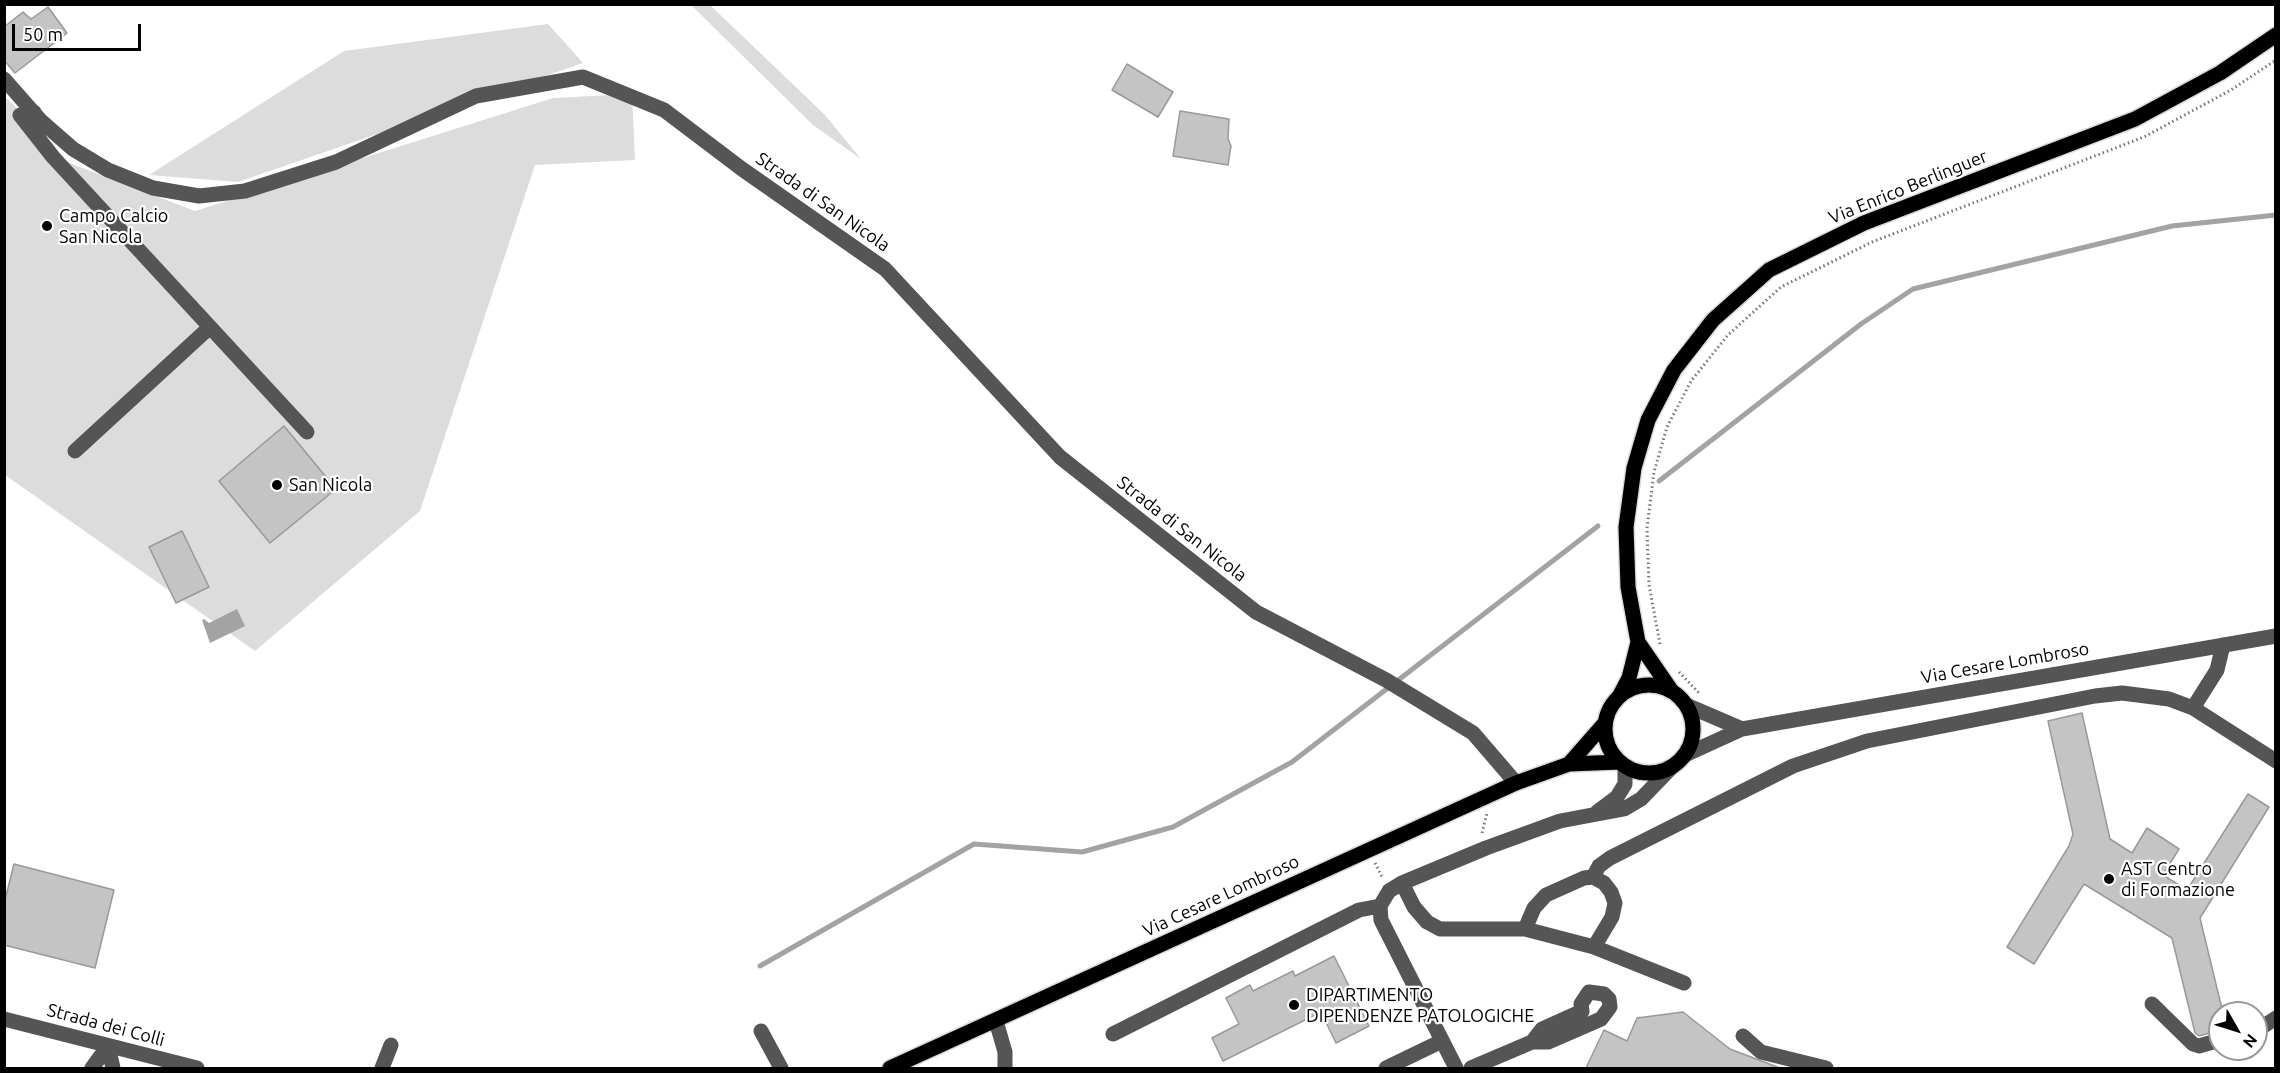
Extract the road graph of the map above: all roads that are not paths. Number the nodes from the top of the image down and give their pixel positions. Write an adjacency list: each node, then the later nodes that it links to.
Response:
1 (2276, 35): 8 (main road, Via Enrico Berlinguer)
2 (4, 79): 3 (street, Strada di San Nicola)
3 (33, 112): 4 (street); 21 (street, Strada di San Nicola)
4 (210, 327): 5 (street); 6 (street)
5 (307, 432)
6 (75, 451)
7 (2276, 636): 9 (street, Via Cesare Lombroso)
8 (1638, 642): 10 (main road); 11 (main road)
9 (2223, 645): 13 (street); 15 (street, Via Cesare Lombroso)
10 (1671, 690): 11 (main road); 12 (main road)
11 (1620, 695): 14 (main road)
12 (1686, 705): 15 (street); 16 (main road)
13 (2193, 708): 17 (street); 23 (street)
14 (1605, 723): 18 (main road, Via Cesare Lombroso); 19 (main road)
15 (1742, 729): 16 (street, Via Cesare Lombroso)
16 (1685, 756): 20 (main road)
17 (2276, 761)
18 (1569, 764): 19 (main road, Via Cesare Lombroso); 21 (main road, Via Cesare Lombroso)
19 (1622, 764): 20 (main road); 22 (street)
20 (1670, 769): 22 (street)
21 (1516, 783): 31 (main road, Via Cesare Lombroso)
22 (1595, 813): 24 (street)
23 (1593, 877): 26 (street); 27 (street)
24 (1402, 883): 25 (street); 26 (street)
25 (1380, 906): 33 (street); 35 (street)
26 (1525, 929): 27 (street)
27 (1594, 947): 28 (street)
28 (1684, 983)
29 (2152, 1004): 37 (street)
30 (4, 1019): 39 (street, Strada dei Colli)
31 (996, 1021): 46 (main road, Via Cesare Lombroso); 47 (street)
32 (761, 1030): 45 (street)
33 (1113, 1035)
34 (1743, 1036): 51 (street)
35 (1442, 1041): 48 (street); 49 (street)
36 (1532, 1042): 36 (street); 50 (street)
37 (2208, 1043)
38 (391, 1045): 44 (street)
39 (108, 1046): 40 (street, Strada dei Colli); 41 (street); 42 (street)
40 (161, 1065): 43 (street, Strada dei Colli)
41 (92, 1068)
42 (113, 1068)
43 (197, 1068)
44 (382, 1068)
45 (781, 1068)
46 (890, 1068)
47 (1005, 1068)
48 (1386, 1068)
49 (1456, 1068)
50 (1472, 1068)
51 (1826, 1068)

